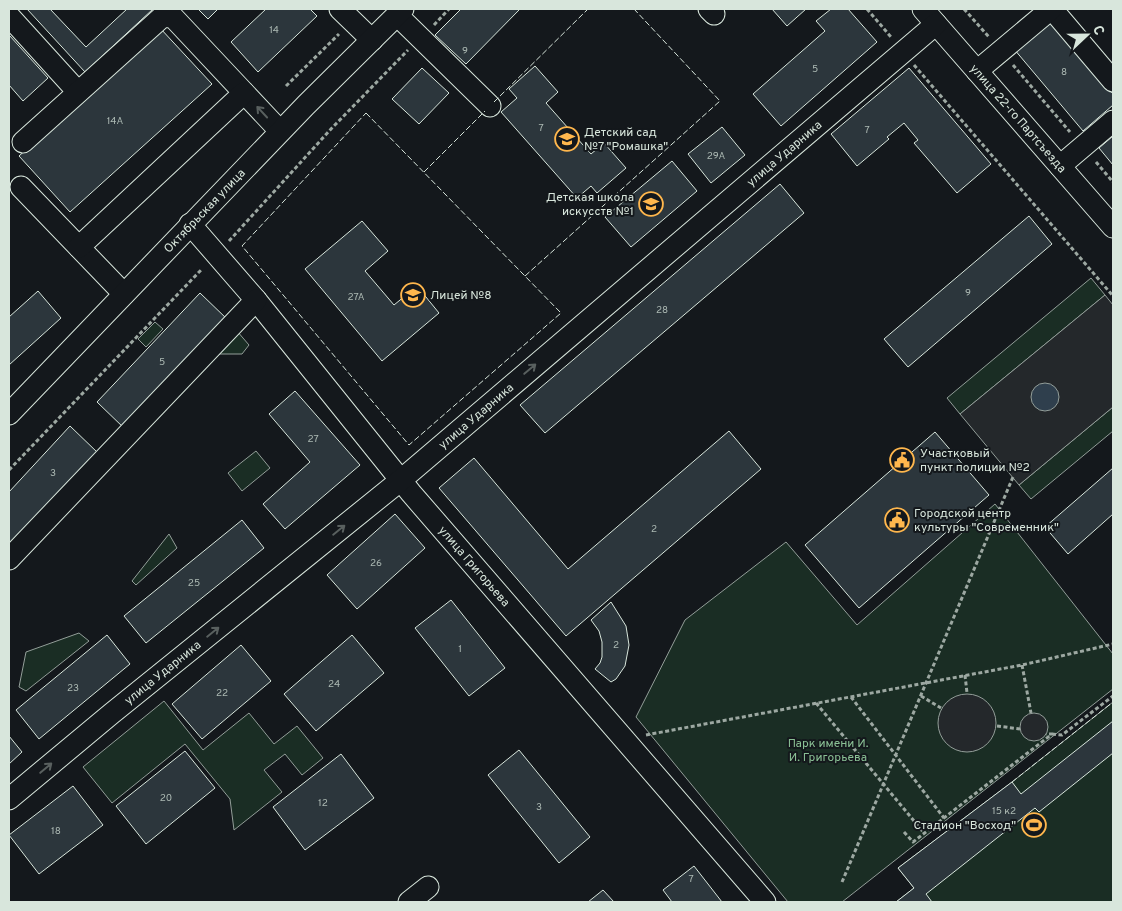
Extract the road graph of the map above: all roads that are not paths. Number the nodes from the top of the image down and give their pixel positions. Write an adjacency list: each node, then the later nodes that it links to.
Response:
1 (1051, 9): 7 (street); 8 (street)
2 (400, 12): 6 (street, Октябрьская улица); 11 (street)
3 (346, 15): 6 (street)
4 (9, 16): 9 (street)
5 (930, 16): 7 (street, улица 22-го Партсъезда); 23 (street, улица Ударника, one-way to 5)
6 (372, 40): 13 (street, Октябрьская улица)
7 (977, 71): 15 (street, улица 22-го Партсъезда)
8 (1113, 81)
9 (78, 92): 10 (street); 14 (street)
10 (244, 93): 13 (street, one-way to 10); 19 (street)
11 (490, 106)
12 (1113, 121): 15 (street)
13 (280, 131): 17 (street, Октябрьская улица)
14 (23, 142)
15 (1060, 166): 18 (street, улица 22-го Партсъезда)
16 (21, 187): 19 (street)
17 (190, 224): 20 (street, Октябрьская улица); 21 (street, улица Григорьева)
18 (1113, 227)
19 (79, 247): 20 (street)
20 (124, 294): 22 (street, Октябрьская улица)
21 (256, 300): 23 (street, улица Григорьева); 24 (street)
22 (12, 405)
23 (400, 480): 25 (street, улица Ударника, one-way to 23); 28 (street, улица Григорьева)
24 (9, 559)
25 (9, 799)
26 (428, 887): 27 (street)
27 (409, 902)
28 (764, 902)

